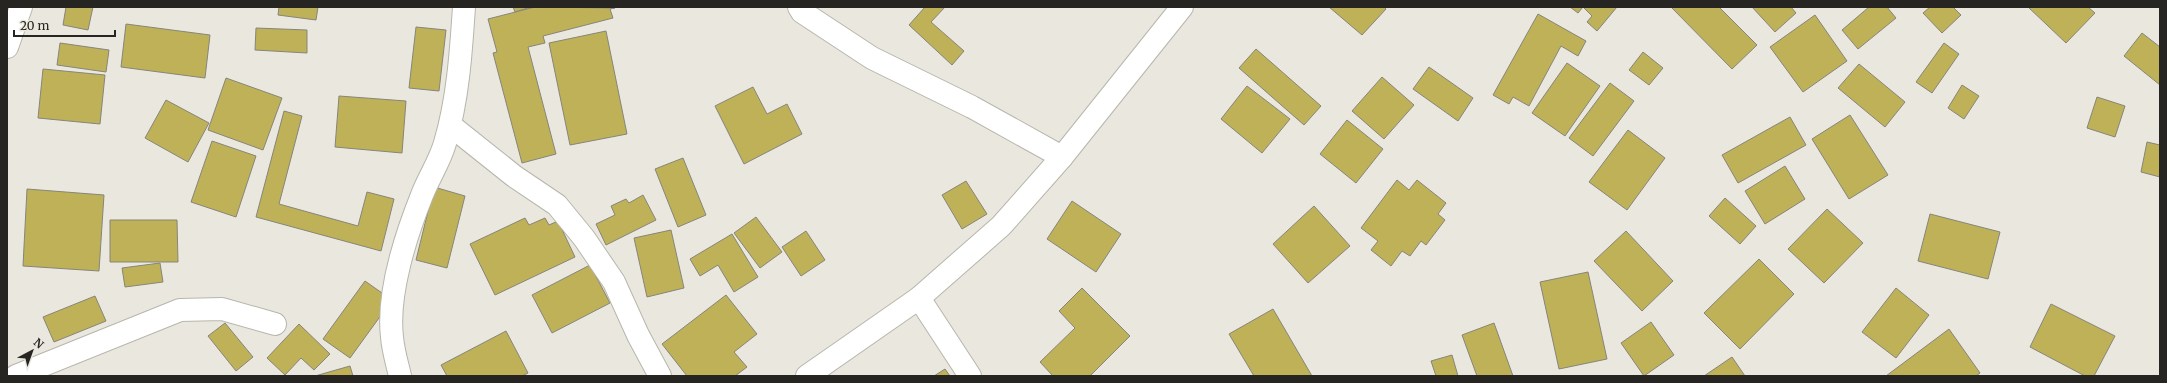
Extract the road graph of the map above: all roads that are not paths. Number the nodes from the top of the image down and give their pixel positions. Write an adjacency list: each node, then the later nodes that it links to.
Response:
1 (21, 7): 5 (street)
2 (464, 7): 6 (street)
3 (799, 7): 7 (street)
4 (1182, 7): 7 (street)
5 (7, 48)
6 (450, 125): 11 (street); 12 (street)
7 (1062, 157): 8 (street)
8 (919, 298): 13 (street); 14 (street)
9 (275, 324): 10 (street)
10 (16, 376)
11 (400, 376)
12 (660, 376)
13 (807, 376)
14 (970, 376)

